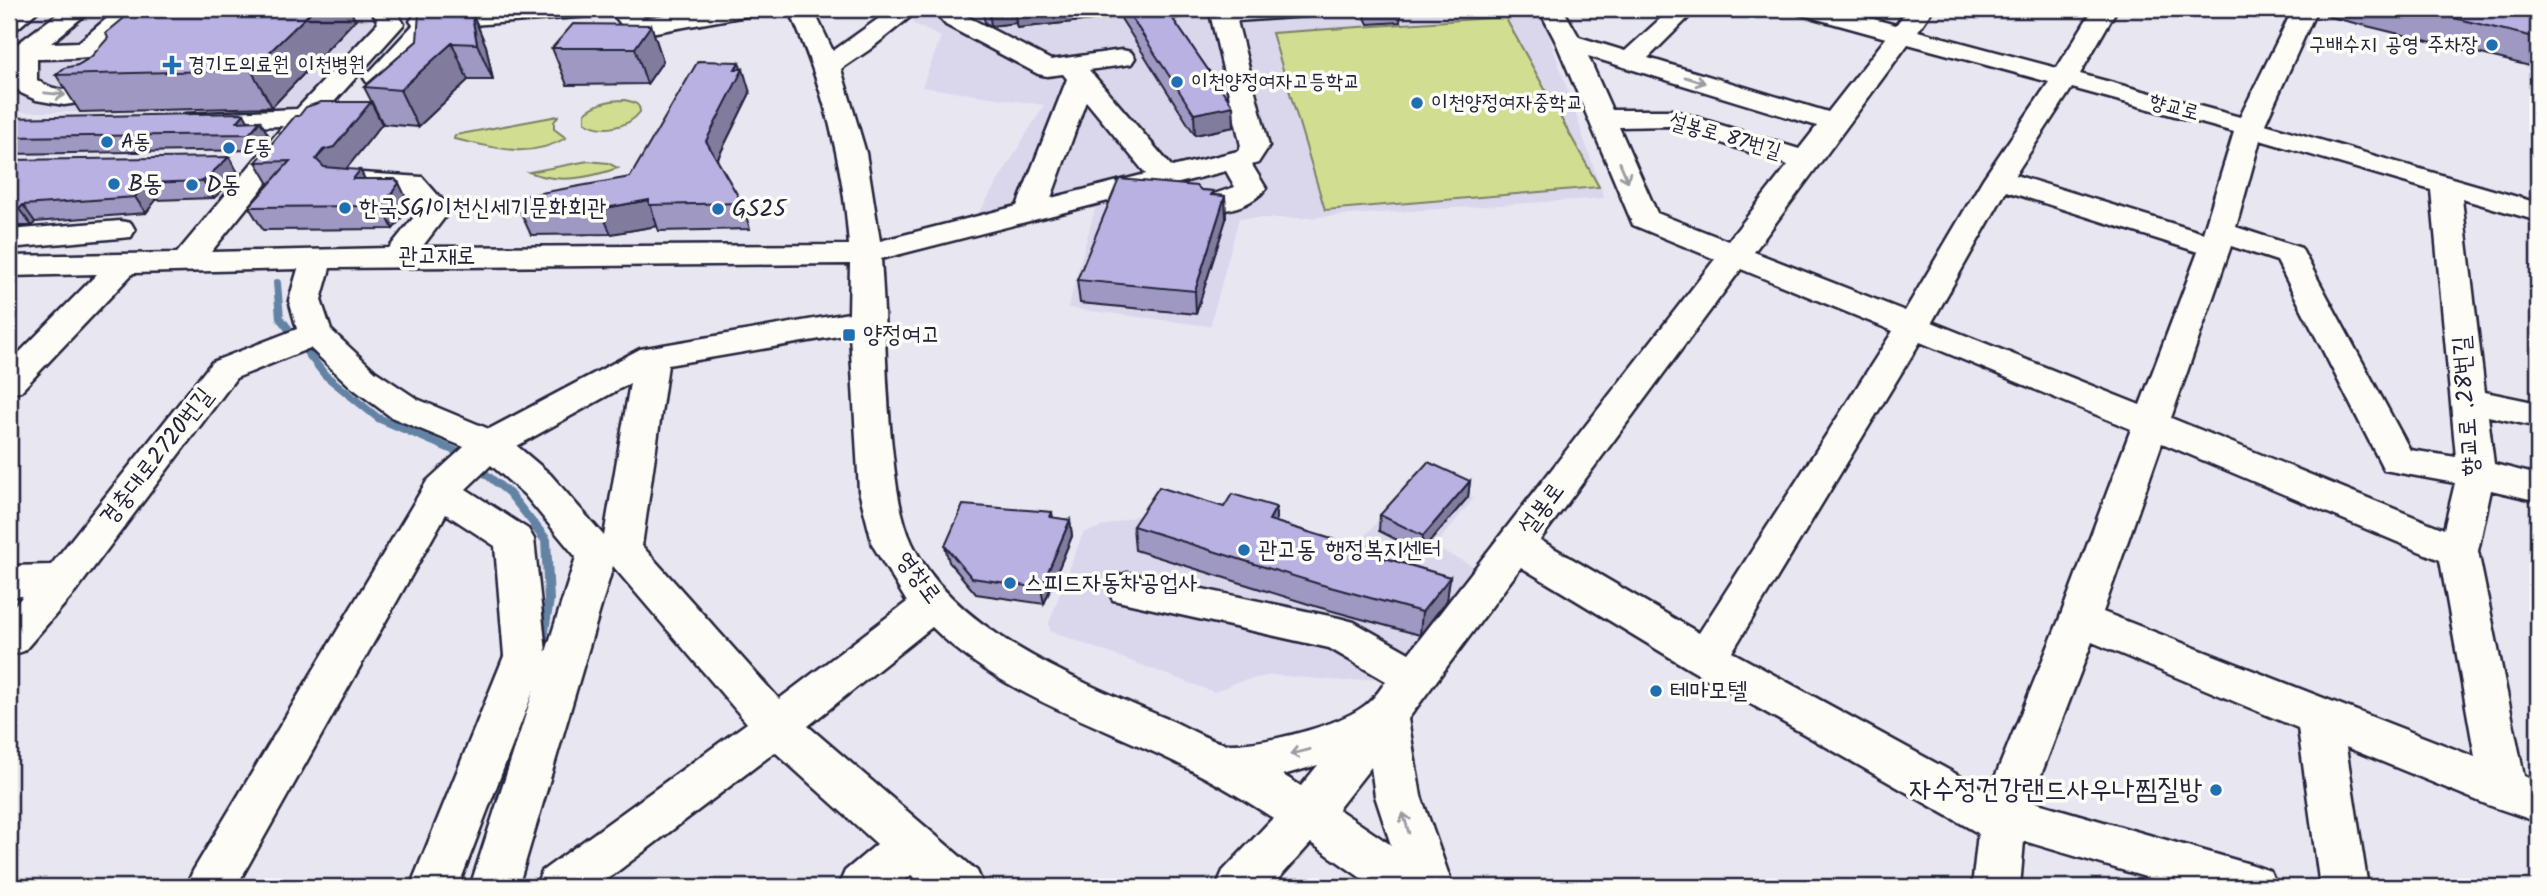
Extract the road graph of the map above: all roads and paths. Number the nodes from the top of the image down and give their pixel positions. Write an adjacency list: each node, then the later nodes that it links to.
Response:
1 (27, 9): 20 (street)
2 (80, 9): 25 (street)
3 (134, 9): 26 (street)
4 (181, 9): 24 (street)
5 (591, 9): 18 (street)
6 (621, 9): 7 (street)
7 (746, 9)
8 (801, 9): 29 (street, 영창로)
9 (908, 9): 29 (street)
10 (956, 9): 30 (street)
11 (1306, 9): 17 (street)
12 (1551, 9): 23 (street)
13 (1685, 9): 28 (street)
14 (1808, 9): 19 (street, 향교로)
15 (2105, 9): 32 (street)
16 (2305, 9): 39 (street)
17 (1223, 12): 40 (street)
18 (386, 21): 21 (street); 33 (street)
19 (1912, 21): 32 (street, 향교로); 38 (street, 설봉로)
20 (9, 23)
21 (422, 31): 22 (street); 31 (street)
22 (549, 32)
23 (1569, 42): 28 (street); 35 (street)
24 (114, 44): 25 (street, one-way to 24); 26 (street)
25 (14, 45): 26 (street)
26 (86, 49)
27 (1122, 58): 30 (street)
28 (1630, 60): 38 (street, one-way to 38)
29 (827, 66): 54 (street, 영창로)
30 (1076, 72): 34 (street); 37 (street)
31 (377, 78)
32 (2065, 78): 39 (street, 향교로); 45 (street)
33 (305, 117): 36 (street); 43 (street)
34 (1113, 117): 37 (street); 44 (street)
35 (1602, 119): 41 (street, 설봉로 87번길); 55 (street, one-way to 55)
36 (166, 121)
37 (1065, 122): 50 (street)
38 (1835, 123): 41 (street, 설봉로)
39 (2249, 128): 47 (street, 향교로); 52 (street)
40 (1235, 161): 44 (street); 48 (street)
41 (1806, 161): 55 (street, 설봉로)
42 (228, 162): 43 (street)
43 (268, 162): 58 (street)
44 (1166, 179): 50 (street)
45 (1998, 179): 52 (street); 61 (street)
46 (346, 181): 56 (street)
47 (2445, 185): 49 (street, 향교로); 65 (street, 향교로 .28번길)
48 (1213, 204)
49 (2538, 212)
50 (1030, 213): 54 (street)
51 (120, 230): 53 (street)
52 (2217, 239): 67 (street); 69 (street)
53 (12, 249): 59 (street, 관고재로)
54 (865, 254): 56 (street, 관고재로); 60 (street, 영창로)
55 (1734, 256): 61 (street); 71 (street, 설봉로)
56 (398, 257): 57 (street, 관고재로)
57 (317, 259): 58 (street, 관고재로); 62 (street)
58 (187, 261): 59 (street, 관고재로)
59 (125, 263): 64 (street)
60 (866, 321): 63 (street); 77 (street, 영창로)
61 (1913, 326): 67 (street); 80 (street)
62 (303, 339): 68 (street); 74 (street, 경충대로2720번길)
63 (652, 358): 68 (street); 73 (street)
64 (9, 383)
65 (2469, 400): 66 (street); 69 (street, 향교로 .28번길)
66 (2538, 415)
67 (2150, 425): 72 (street); 78 (street)
68 (469, 464): 73 (street); 90 (street); 91 (street)
69 (2476, 473): 70 (street); 72 (street, 향교로 .28번길)
70 (2538, 488)
71 (1515, 544): 80 (street); 81 (street, 설봉로)
72 (2458, 551): 86 (street, 향교로 .28번길)
73 (610, 552): 84 (street); 92 (street)
74 (62, 580): 75 (street); 79 (street, 경충대로2720번길)
75 (9, 582)
76 (1126, 589): 81 (street)
77 (934, 603): 84 (street); 85 (street, 영창로)
78 (2080, 620): 83 (street); 88 (street)
79 (9, 639)
80 (1706, 658): 88 (street)
81 (1415, 677): 82 (street, 설봉로)
82 (1385, 716): 85 (street, one-way to 85); 87 (street, 설봉로); 98 (street, one-way to 82)
83 (2319, 717): 86 (street); 101 (street)
84 (776, 726): 89 (street); 93 (street)
85 (1222, 764): 87 (street, 영창로)
86 (2521, 796)
87 (1307, 814): 96 (street, 설봉로); 97 (street, 영창로)
88 (2003, 819): 99 (street); 100 (street)
89 (911, 845): 94 (street); 95 (street)
90 (210, 887)
91 (434, 887)
92 (494, 887)
93 (559, 887)
94 (862, 887)
95 (960, 887)
96 (1240, 887)
97 (1413, 887)
98 (1429, 887)
99 (1996, 887)
100 (2253, 887)
101 (2344, 887)

